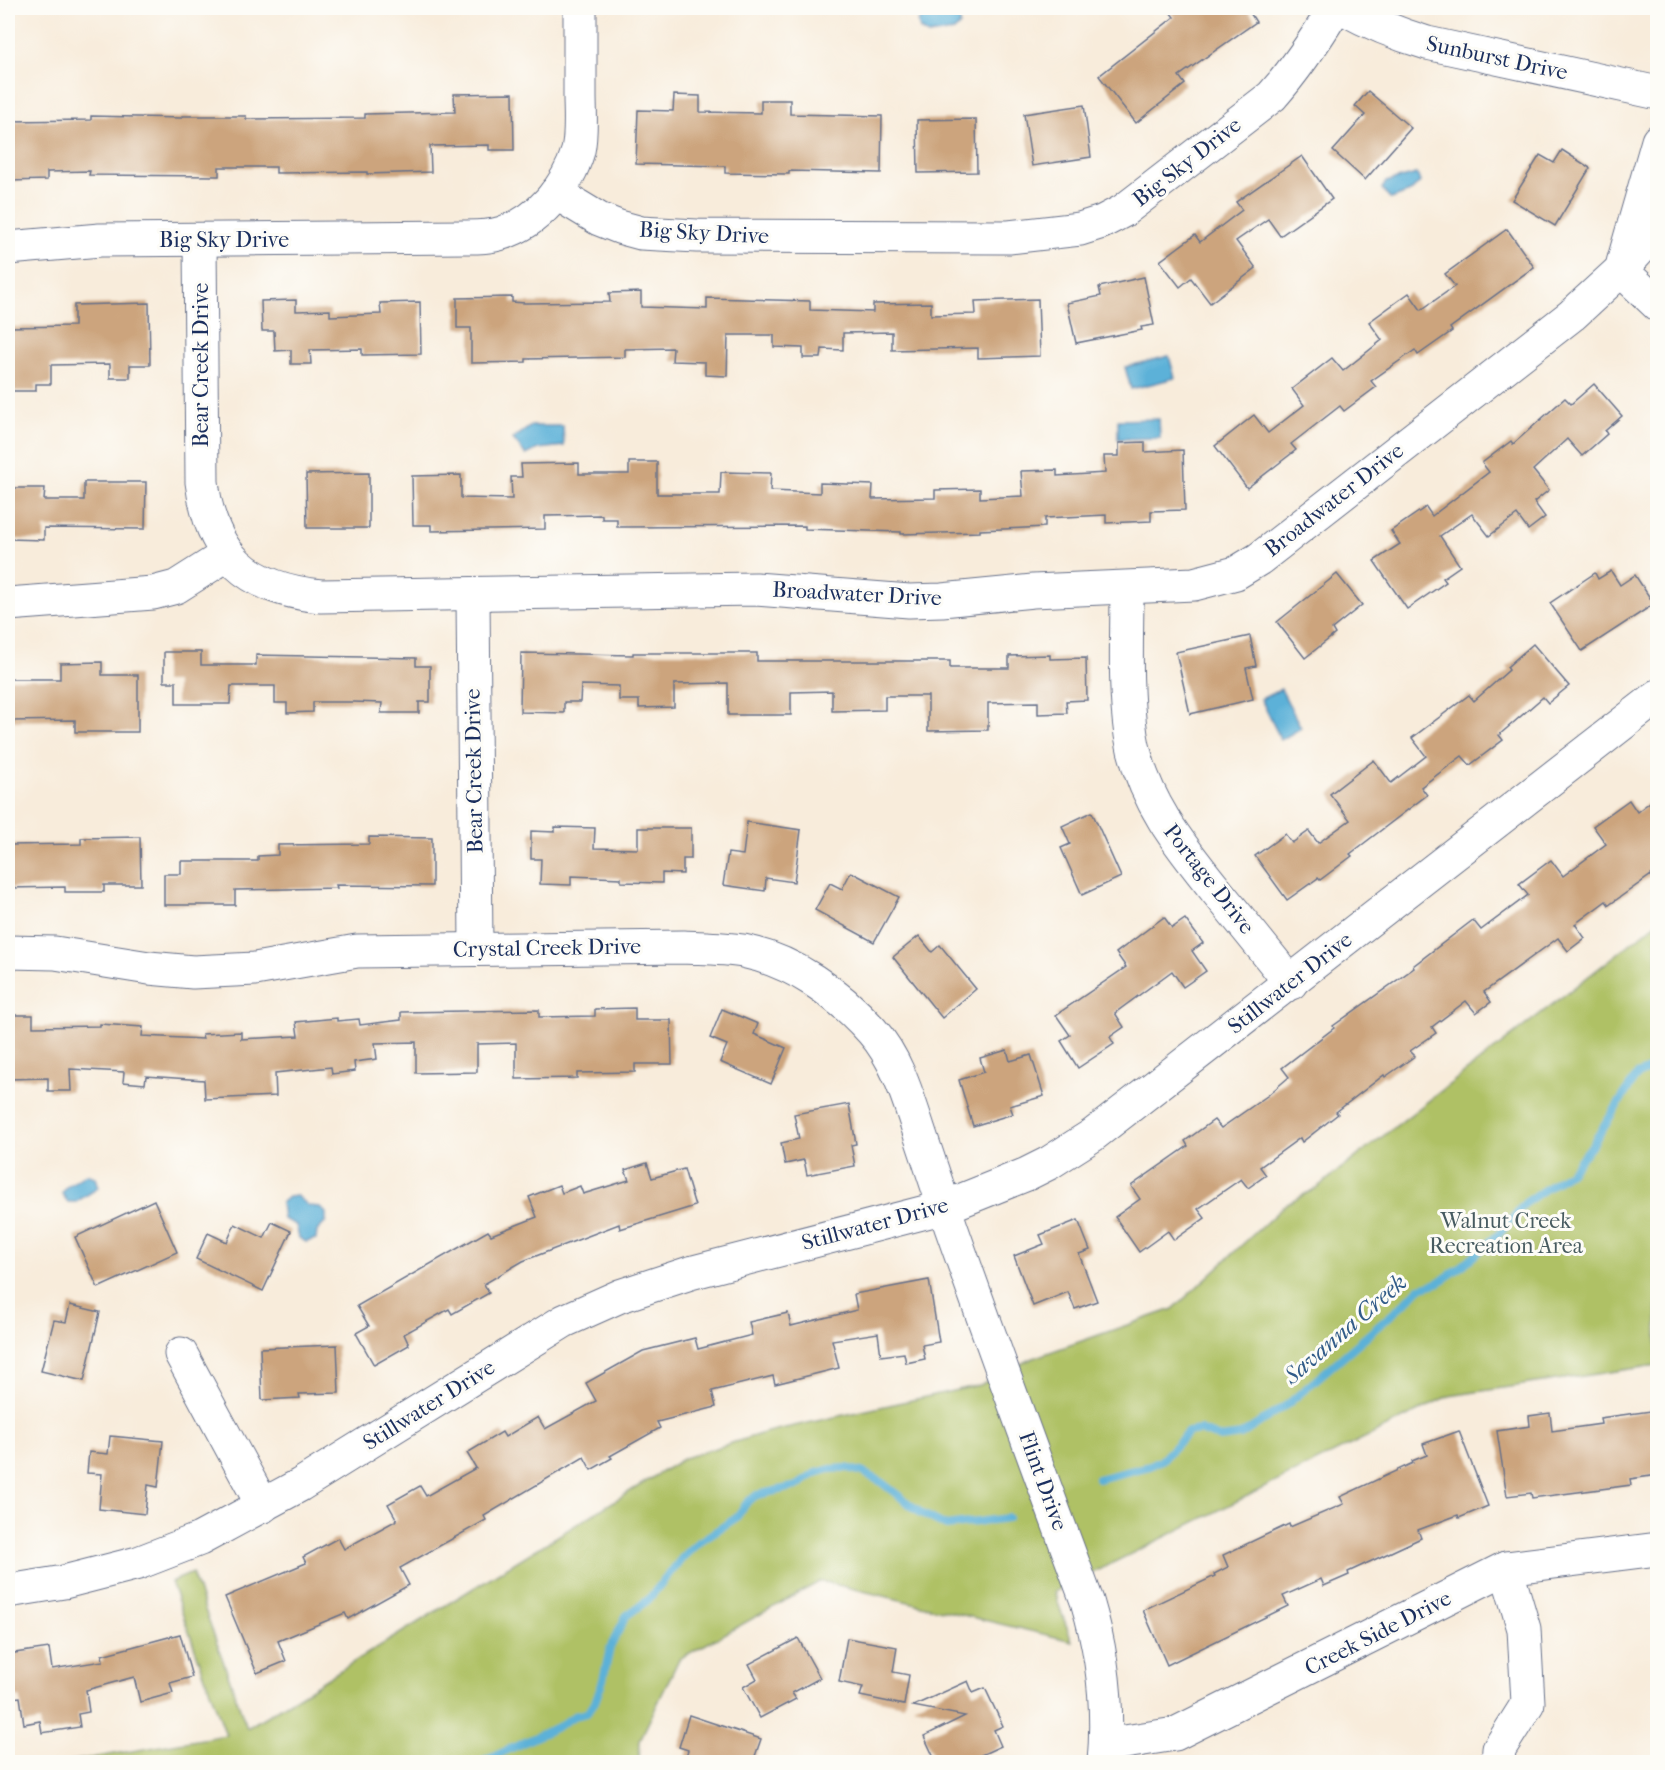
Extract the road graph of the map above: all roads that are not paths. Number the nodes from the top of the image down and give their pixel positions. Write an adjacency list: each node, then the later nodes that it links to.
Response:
1 (580, 8): 6 (street)
2 (1335, 8): 6 (street, Big Sky Drive)
3 (1342, 8): 4 (street, Sunburst Drive)
4 (1658, 93)
5 (1658, 141): 10 (street)
6 (556, 193): 8 (street, Big Sky Drive)
7 (1658, 229): 10 (street, Broadwater Drive)
8 (200, 241): 9 (street, Big Sky Drive); 12 (street, Bear Creek Drive)
9 (8, 248)
10 (1621, 270): 11 (street); 13 (street, Broadwater Drive)
11 (1658, 305)
12 (228, 555): 14 (street, Broadwater Drive); 15 (street)
13 (1127, 588): 14 (street, Broadwater Drive); 19 (street, Portage Drive)
14 (473, 595): 17 (street, Bear Creek Drive)
15 (8, 604)
16 (1658, 696): 19 (street, Stillwater Drive)
17 (476, 948): 18 (street, Crystal Creek Drive); 20 (street, Crystal Creek Drive)
18 (8, 952)
19 (1291, 983): 20 (street, Stillwater Drive)
20 (945, 1207): 22 (street, Stillwater Drive); 26 (street, Flint Drive)
21 (181, 1354): 22 (street)
22 (263, 1506): 25 (street, Stillwater Drive)
23 (1658, 1549): 24 (street, Creek Side Drive)
24 (1506, 1568): 26 (street, Creek Side Drive); 27 (street)
25 (8, 1592)
26 (1105, 1754)
27 (1498, 1762)

